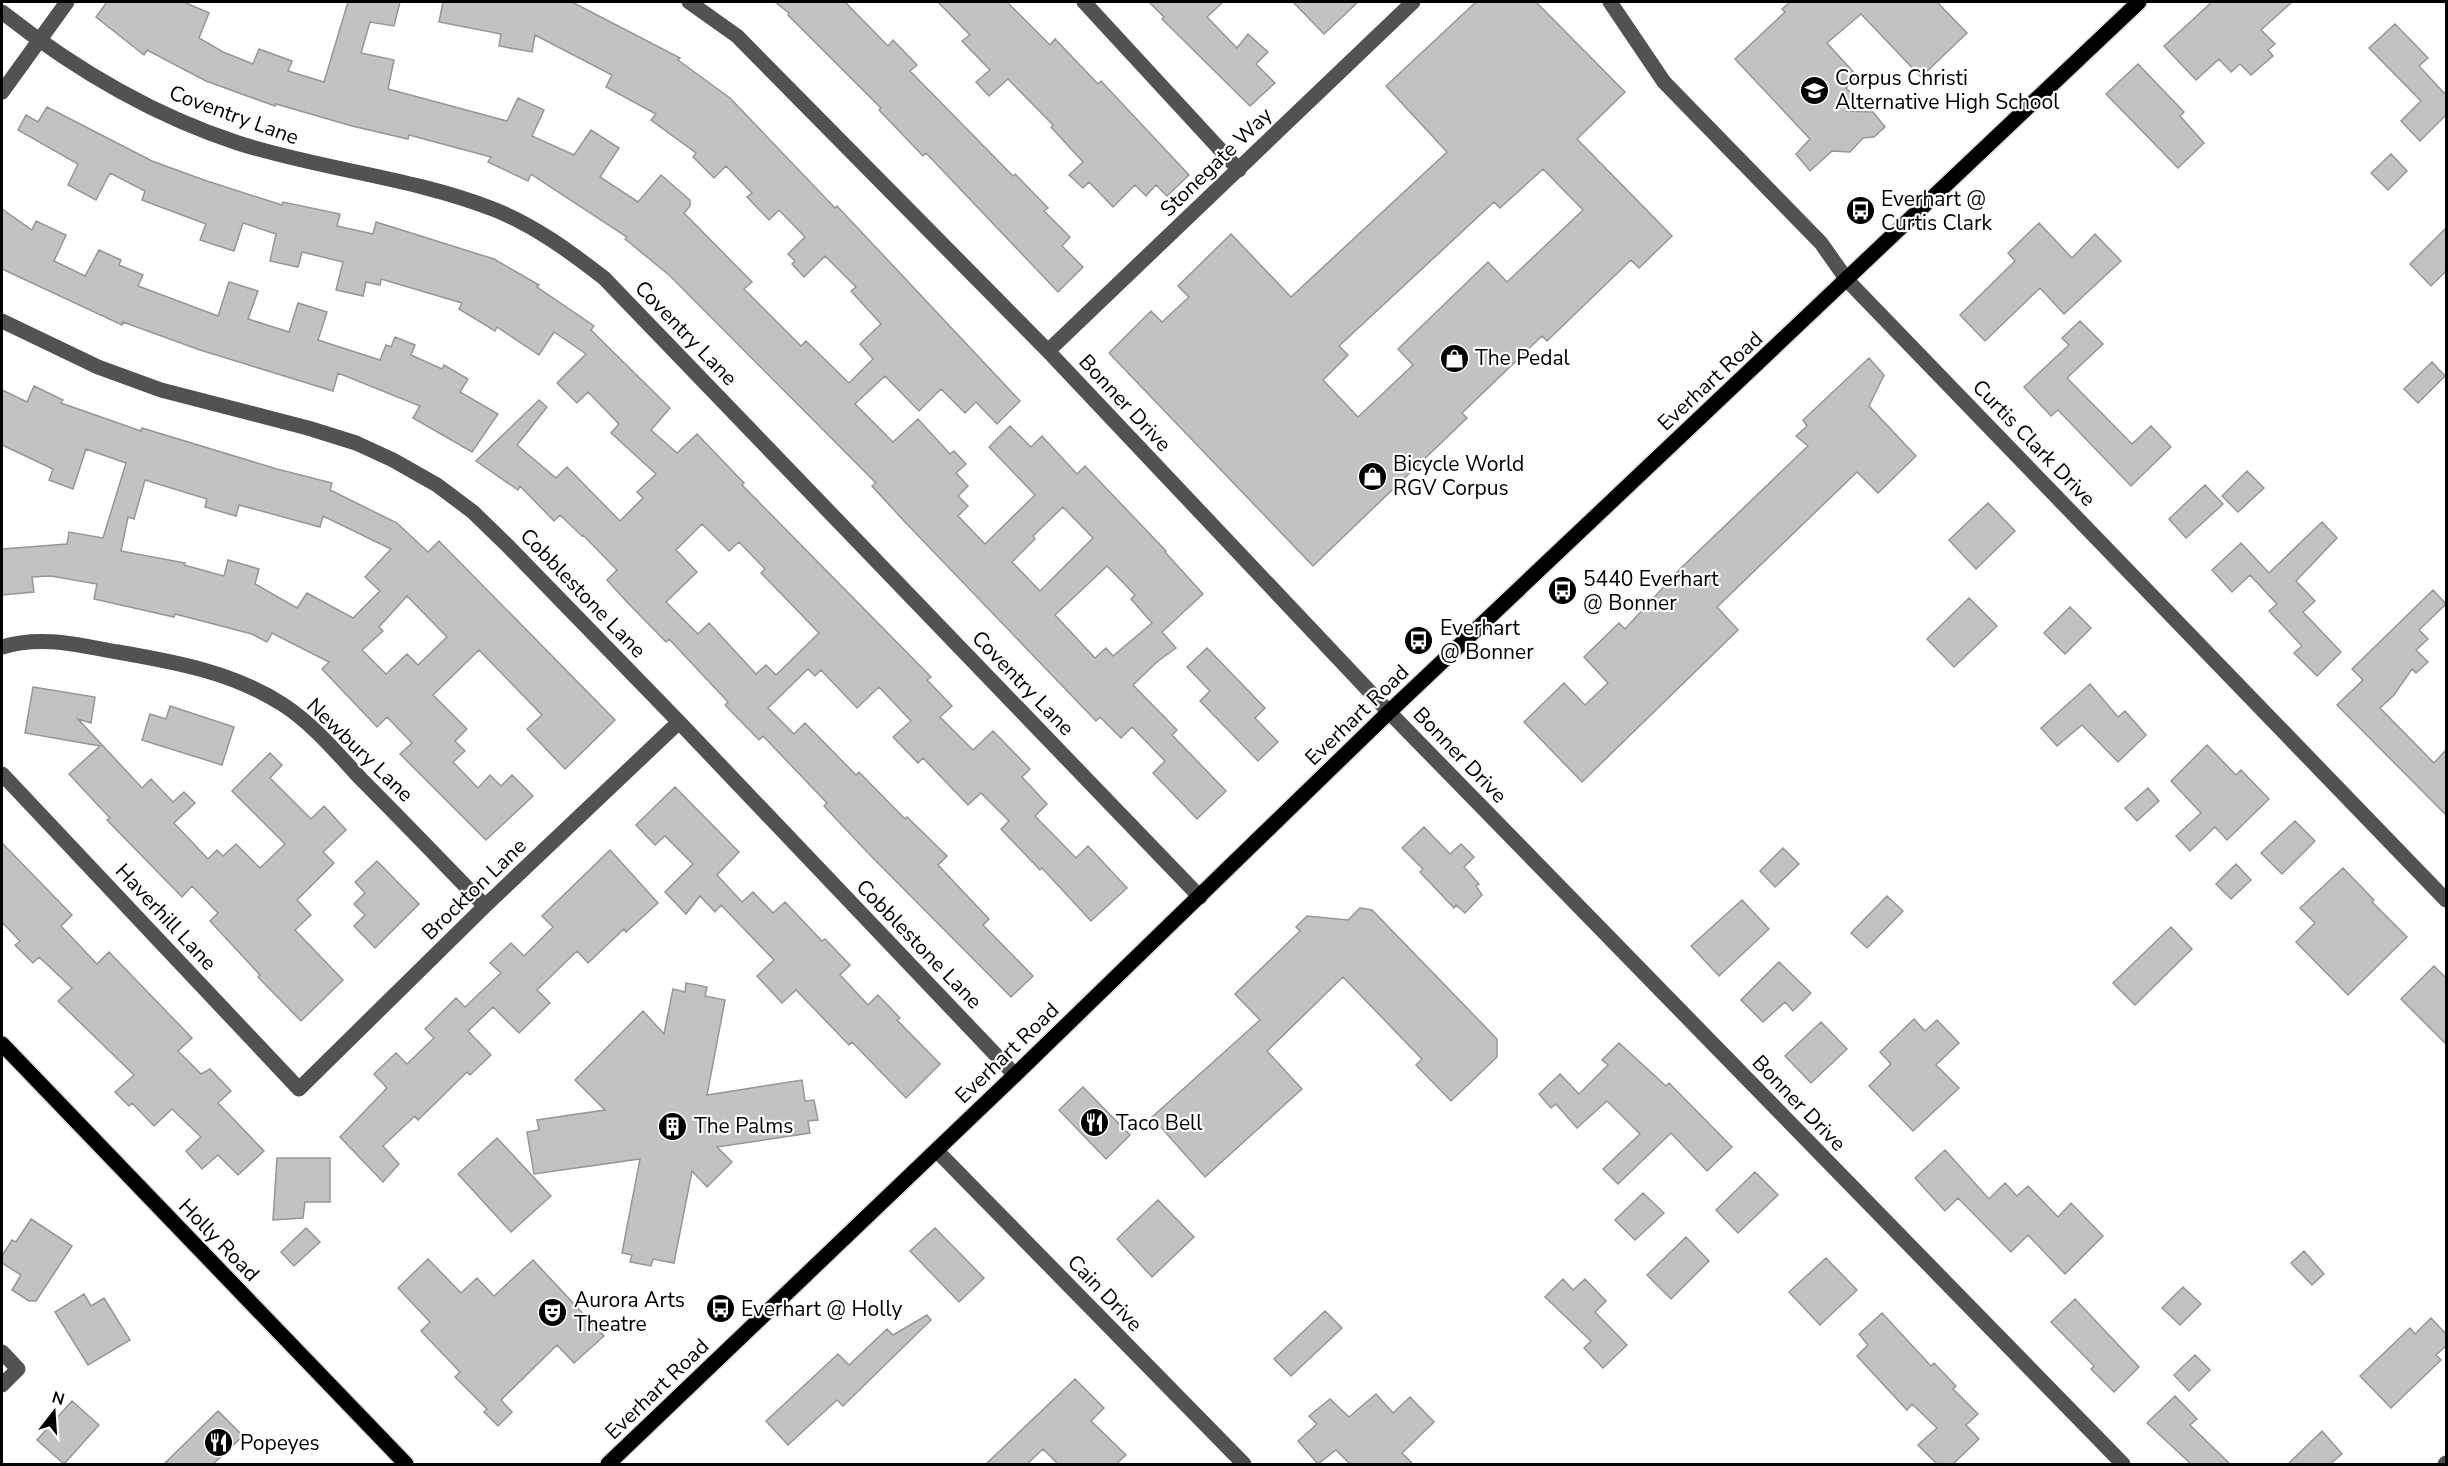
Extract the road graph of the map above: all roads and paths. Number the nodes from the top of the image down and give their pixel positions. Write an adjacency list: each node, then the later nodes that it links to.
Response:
1 (67, 2): 8 (street)
2 (689, 2): 13 (street, Bonner Drive)
3 (1084, 2): 10 (street)
4 (1413, 2): 10 (street, Stonegate Way)
5 (1610, 2): 11 (street, Curtis Clark Drive)
6 (2139, 2): 11 (main road, Everhart Road)
7 (2, 12): 8 (street, Coventry Lane)
8 (39, 41): 9 (street); 18 (street, Coventry Lane)
9 (2, 92)
10 (1239, 170): 13 (street, Stonegate Way)
11 (1847, 280): 15 (main road, Everhart Road); 19 (street, Curtis Clark Drive)
12 (2, 321): 16 (street, Cobblestone Lane)
13 (1048, 351): 15 (street, Bonner Drive)
14 (2, 647): 20 (street, Newbury Lane)
15 (1389, 712): 18 (main road, Everhart Road); 30 (street, Bonner Drive)
16 (679, 722): 20 (street, Brockton Lane); 22 (street, Cobblestone Lane)
17 (2, 774): 23 (street, Haverhill Lane)
18 (1200, 897): 22 (main road, Everhart Road)
19 (2446, 900)
20 (485, 906): 23 (street, Brockton Lane)
21 (2, 1044): 27 (main road, Holly Road)
22 (1015, 1075): 24 (main road, Everhart Road)
23 (299, 1089)
24 (937, 1150): 28 (main road, Everhart Road); 29 (street, Cain Drive)
25 (2, 1352): 26 (street)
26 (2, 1385)
27 (406, 1464)
28 (608, 1464)
29 (1244, 1464)
30 (2123, 1464)

